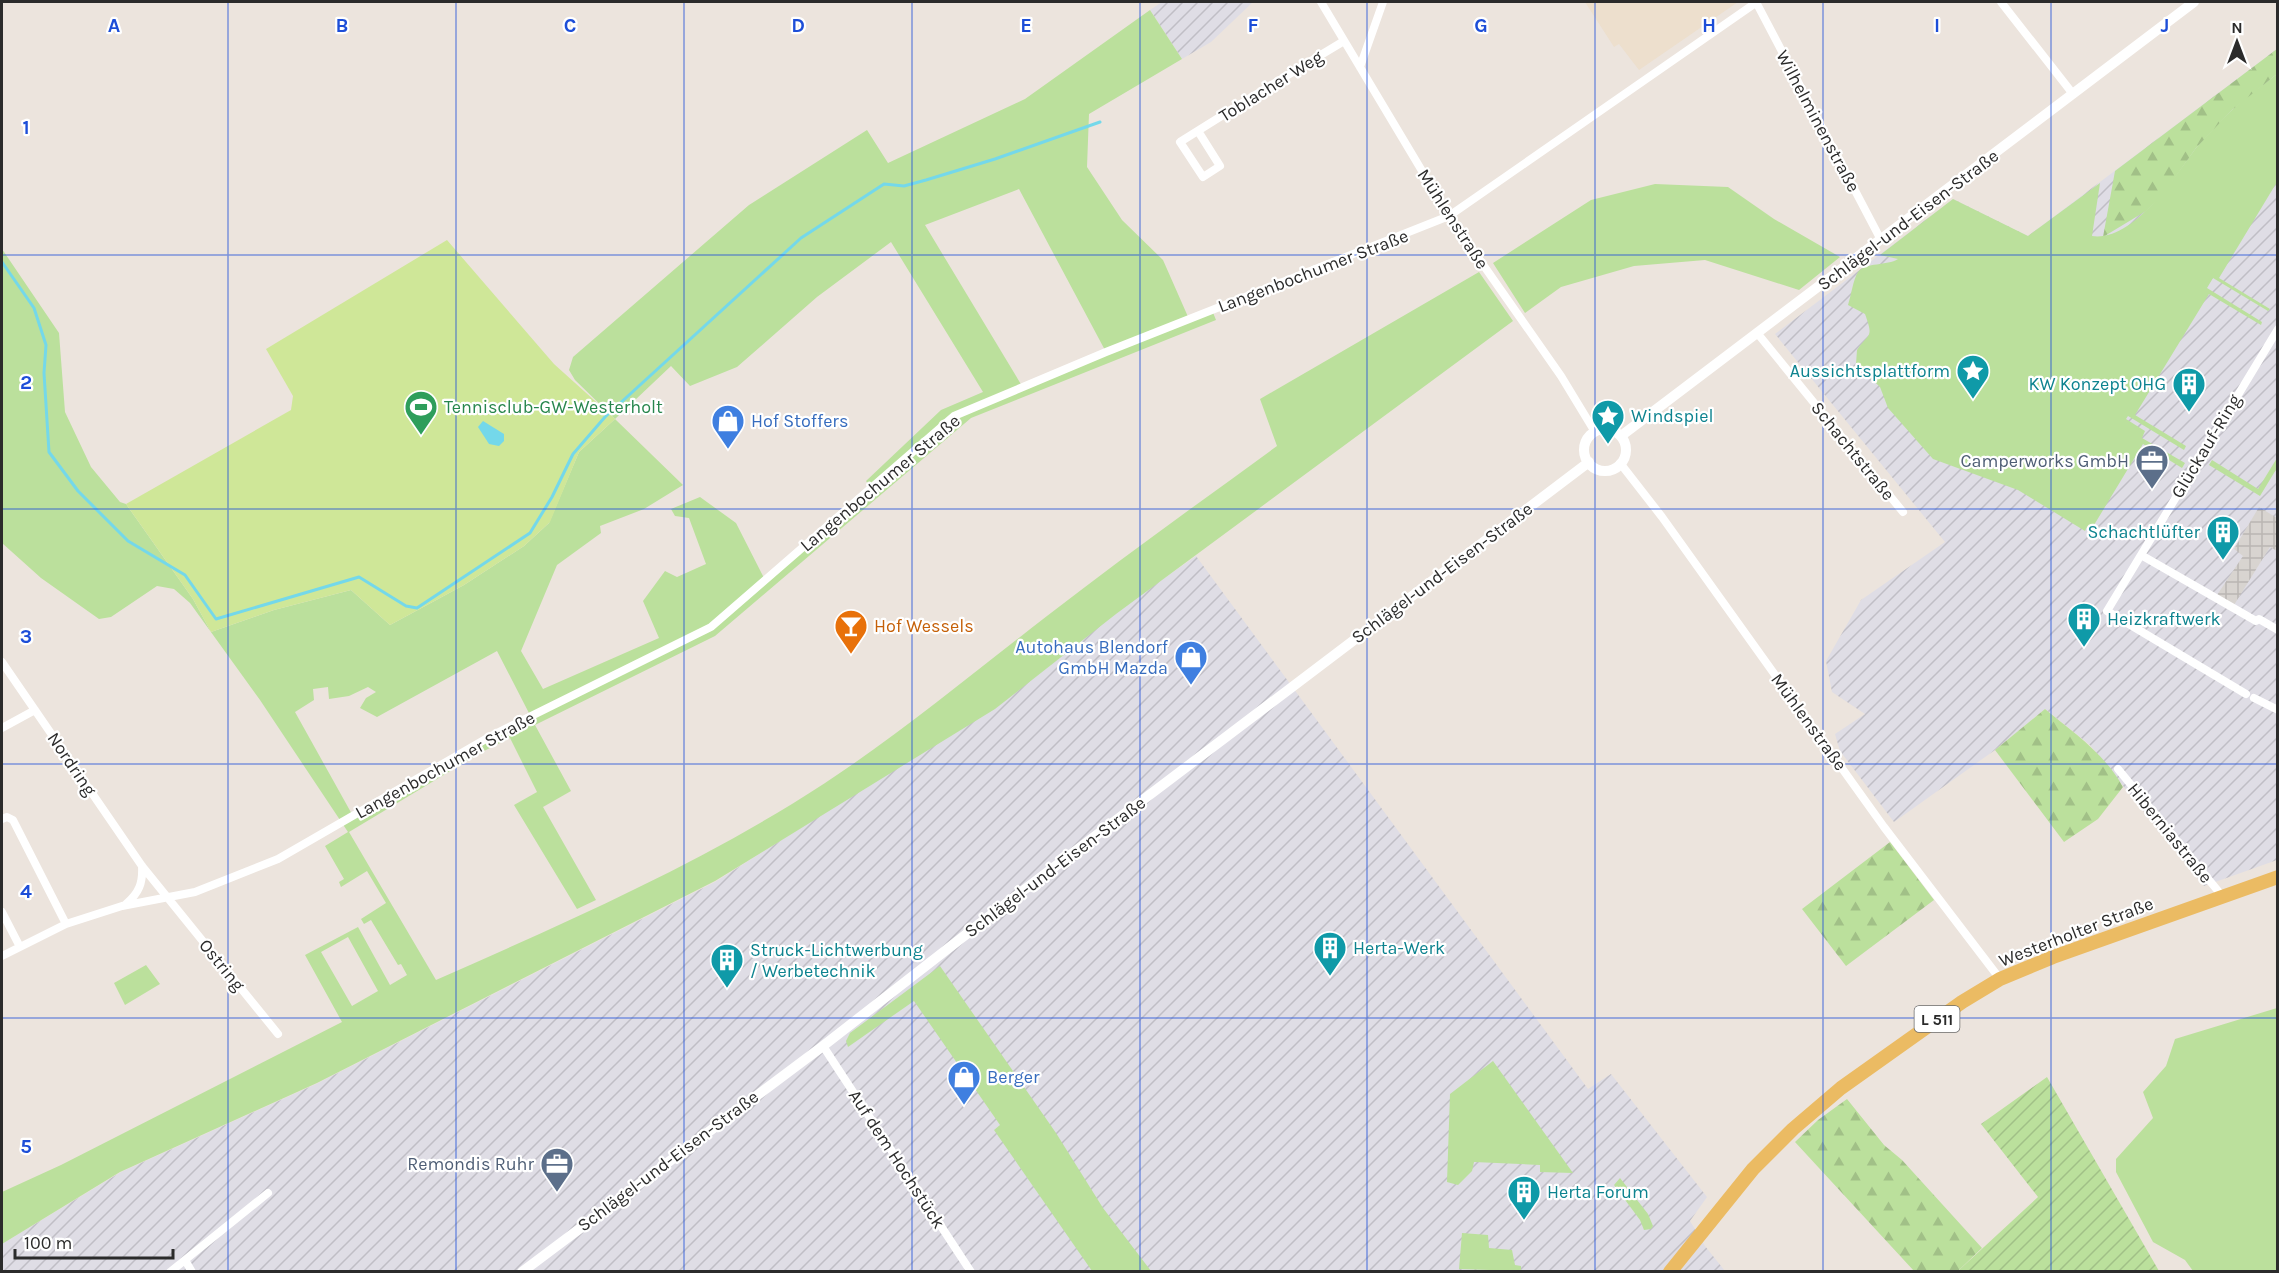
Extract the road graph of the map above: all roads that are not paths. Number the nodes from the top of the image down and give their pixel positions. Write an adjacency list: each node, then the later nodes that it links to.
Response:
1 (1321, 2): 6 (street, Mühlenstraße)
2 (1383, 2): 7 (street)
3 (1756, 2): 10 (street, Langenbochumer Straße); 11 (street, Wilhelminenstraße)
4 (2001, 2): 8 (street)
5 (2193, 2): 8 (street, Schlägel-und-Eisen-Straße)
6 (1344, 41): 7 (street, Mühlenstraße); 9 (street, Toblacher Weg)
7 (1360, 68): 10 (street, Mühlenstraße)
8 (2073, 94): 11 (street, Schlägel-und-Eisen-Straße)
9 (1198, 131): 9 (street, Toblacher Weg)
10 (1449, 216): 14 (street, Mühlenstraße); 29 (street, Langenbochumer Straße)
11 (1881, 240): 13 (street, Schlägel-und-Eisen-Straße)
12 (2277, 329): 19 (street, Glückauf-Ring)
13 (1758, 334): 15 (street, Schlägel-und-Eisen-Straße); 18 (street, Schachtstraße)
14 (1595, 432): 15 (street); 16 (street)
15 (1621, 436): 17 (street)
16 (1588, 462): 17 (street); 38 (street, Schlägel-und-Eisen-Straße)
17 (1620, 463): 36 (street, Mühlenstraße)
18 (1903, 512)
19 (2141, 555): 20 (street); 23 (street, Glückauf-Ring)
20 (2277, 630)
21 (2, 662): 22 (street, Nordring)
22 (35, 710): 24 (street); 27 (street, Nordring)
23 (2277, 710)
24 (2, 728)
25 (2118, 769): 30 (street, Hiberniastraße)
26 (2, 819): 33 (street)
27 (142, 866): 29 (street, Nordring); 31 (street)
28 (2277, 878): 30 (main road, Westerholter Straße / L 511)
29 (166, 897): 31 (street, Langenbochumer Straße); 37 (street, Ostring)
30 (2223, 897): 36 (main road, Westerholter Straße / L 511)
31 (122, 906): 33 (street, Langenbochumer Straße)
32 (2, 912): 34 (street)
33 (66, 924): 34 (street, Langenbochumer Straße)
34 (20, 945): 35 (street, Langenbochumer Straße)
35 (2, 956)
36 (2000, 980): 45 (main road, Westerholter Straße / L 511)
37 (278, 1034)
38 (823, 1046): 43 (street, Schlägel-und-Eisen-Straße); 44 (street, Auf dem Hochstück)
39 (268, 1193): 40 (street)
40 (185, 1260): 41 (street); 42 (street)
41 (170, 1272)
42 (192, 1272)
43 (522, 1272)
44 (970, 1272)
45 (1670, 1272)

